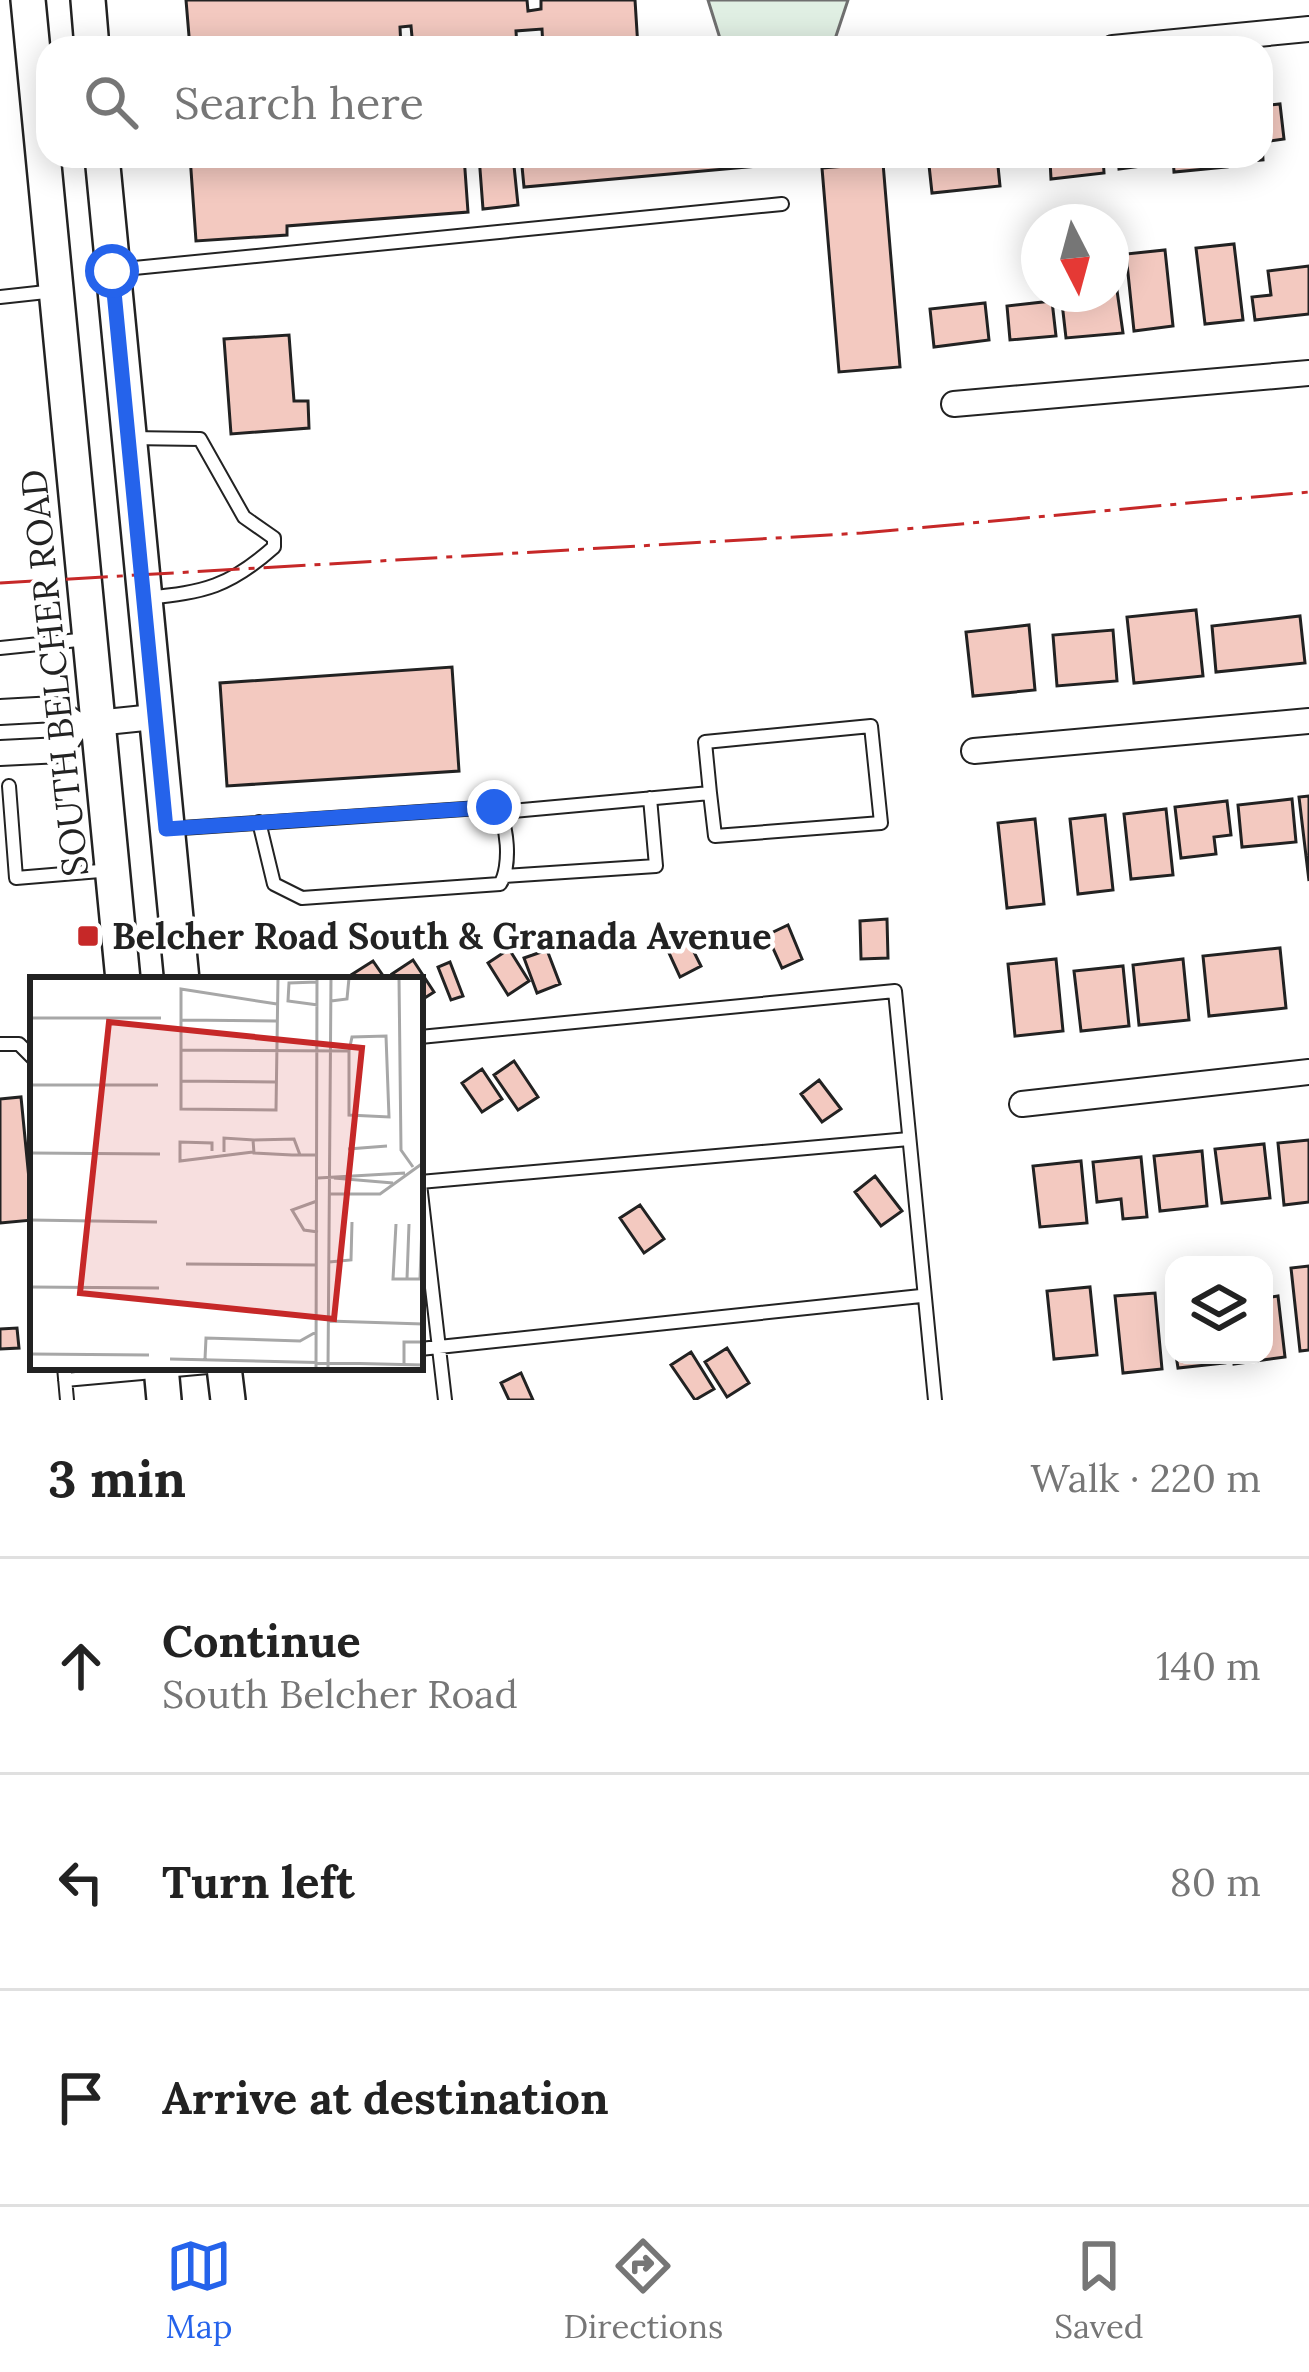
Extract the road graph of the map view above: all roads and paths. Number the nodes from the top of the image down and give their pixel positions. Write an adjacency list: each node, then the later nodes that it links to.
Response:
1 (28, 0): 6 (main road, SOUTH BELCHER ROAD)
2 (88, 0): 4 (main road)
3 (1309, 29): 5 (street)
4 (91, 36)
5 (1237, 36)
6 (36, 83)
7 (44, 168): 11 (main road, SOUTH BELCHER ROAD)
8 (103, 168): 10 (main road)
9 (782, 204): 10 (lane)
10 (112, 271): 15 (main road)
11 (56, 291): 12 (lane); 17 (main road, SOUTH BELCHER ROAD)
12 (0, 297)
13 (1309, 373): 14 (street)
14 (954, 404)
15 (128, 438): 16 (main road); 16 (lane)
16 (143, 598): 20 (main road)
17 (90, 639): 18 (lane); 22 (main road, SOUTH BELCHER ROAD)
18 (0, 648)
19 (0, 712): 22 (street)
20 (154, 717): 22 (street); 30 (main road)
21 (1309, 721): 23 (street)
22 (88, 724): 24 (street); 31 (main road, SOUTH BELCHER ROAD)
23 (974, 751)
24 (0, 754)
25 (9, 786): 33 (lane)
26 (710, 793): 26 (lane); 27 (lane)
27 (650, 798): 28 (lane); 32 (lane)
28 (501, 812): 29 (lane); 32 (lane)
29 (259, 822): 30 (lane); 32 (lane)
30 (166, 829): 36 (main road)
31 (113, 870): 33 (lane); 35 (main road, SOUTH BELCHER ROAD)
32 (505, 876)
33 (16, 878): 34 (lane)
34 (0, 880)
35 (123, 977)
36 (182, 977)
37 (423, 1037): 42 (lane)
38 (0, 1044): 39 (lane)
39 (30, 1055)
40 (1309, 1072): 41 (street)
41 (1022, 1104)
42 (909, 1139): 43 (lane); 45 (lane)
43 (423, 1183)
44 (423, 1208): 46 (lane)
45 (922, 1296): 46 (lane); 55 (lane)
46 (440, 1348): 47 (lane); 54 (lane)
47 (423, 1349)
48 (197, 1370): 51 (lane)
49 (224, 1370): 53 (main road)
50 (64, 1373): 51 (lane); 52 (lane)
51 (162, 1380)
52 (67, 1400)
53 (228, 1400)
54 (445, 1400)
55 (935, 1400)

